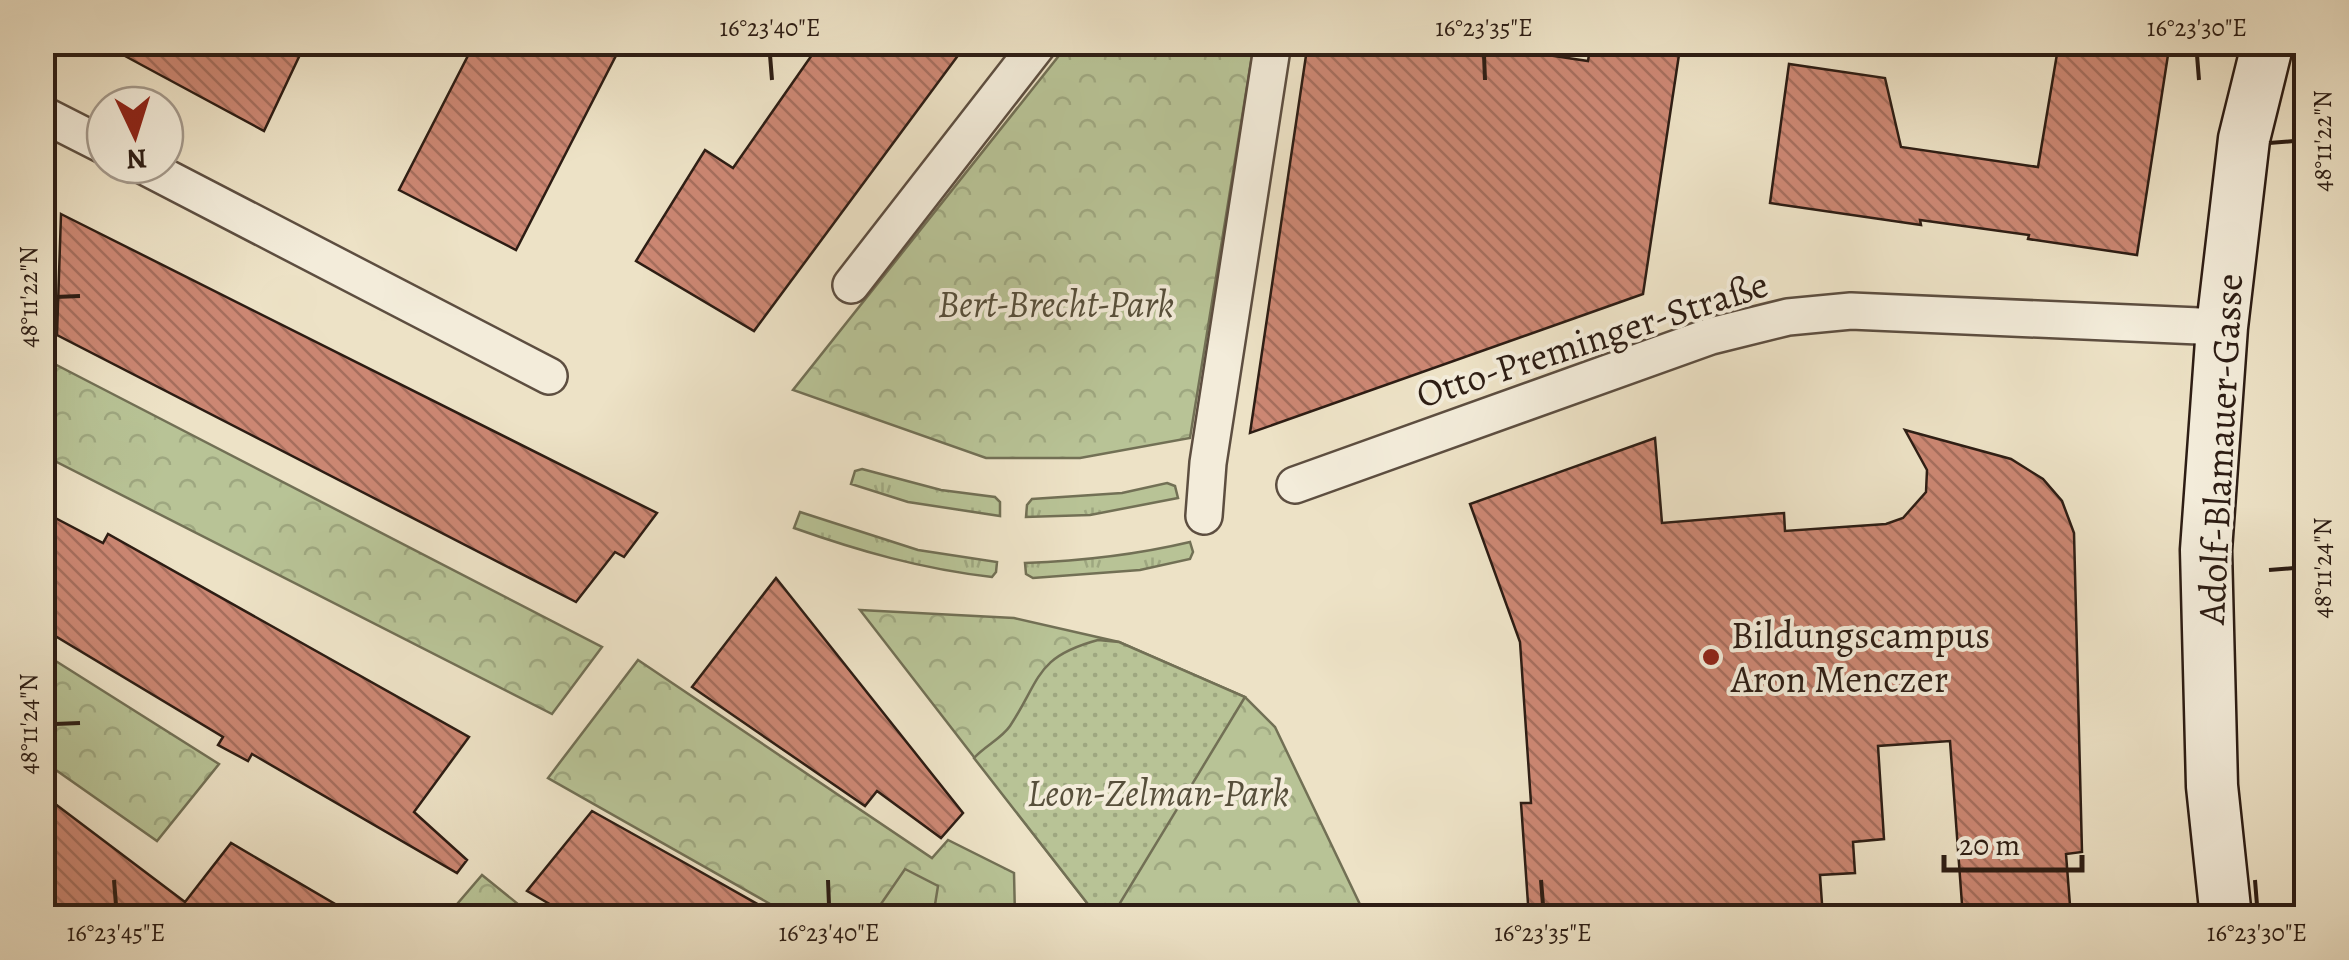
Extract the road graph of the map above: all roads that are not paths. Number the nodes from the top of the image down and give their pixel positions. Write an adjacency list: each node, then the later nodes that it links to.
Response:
1 (1040, 42): 7 (street)
2 (1273, 42): 11 (street)
3 (2268, 42): 8 (street, Adolf-Blamauer-Gasse)
4 (42, 114): 5 (street)
5 (85, 136)
6 (181, 185): 9 (street)
7 (851, 284)
8 (2222, 327): 10 (street, Otto-Preminger-Straße); 12 (street, Adolf-Blamauer-Gasse)
9 (549, 376)
10 (1295, 485)
11 (1204, 516)
12 (2226, 918)

